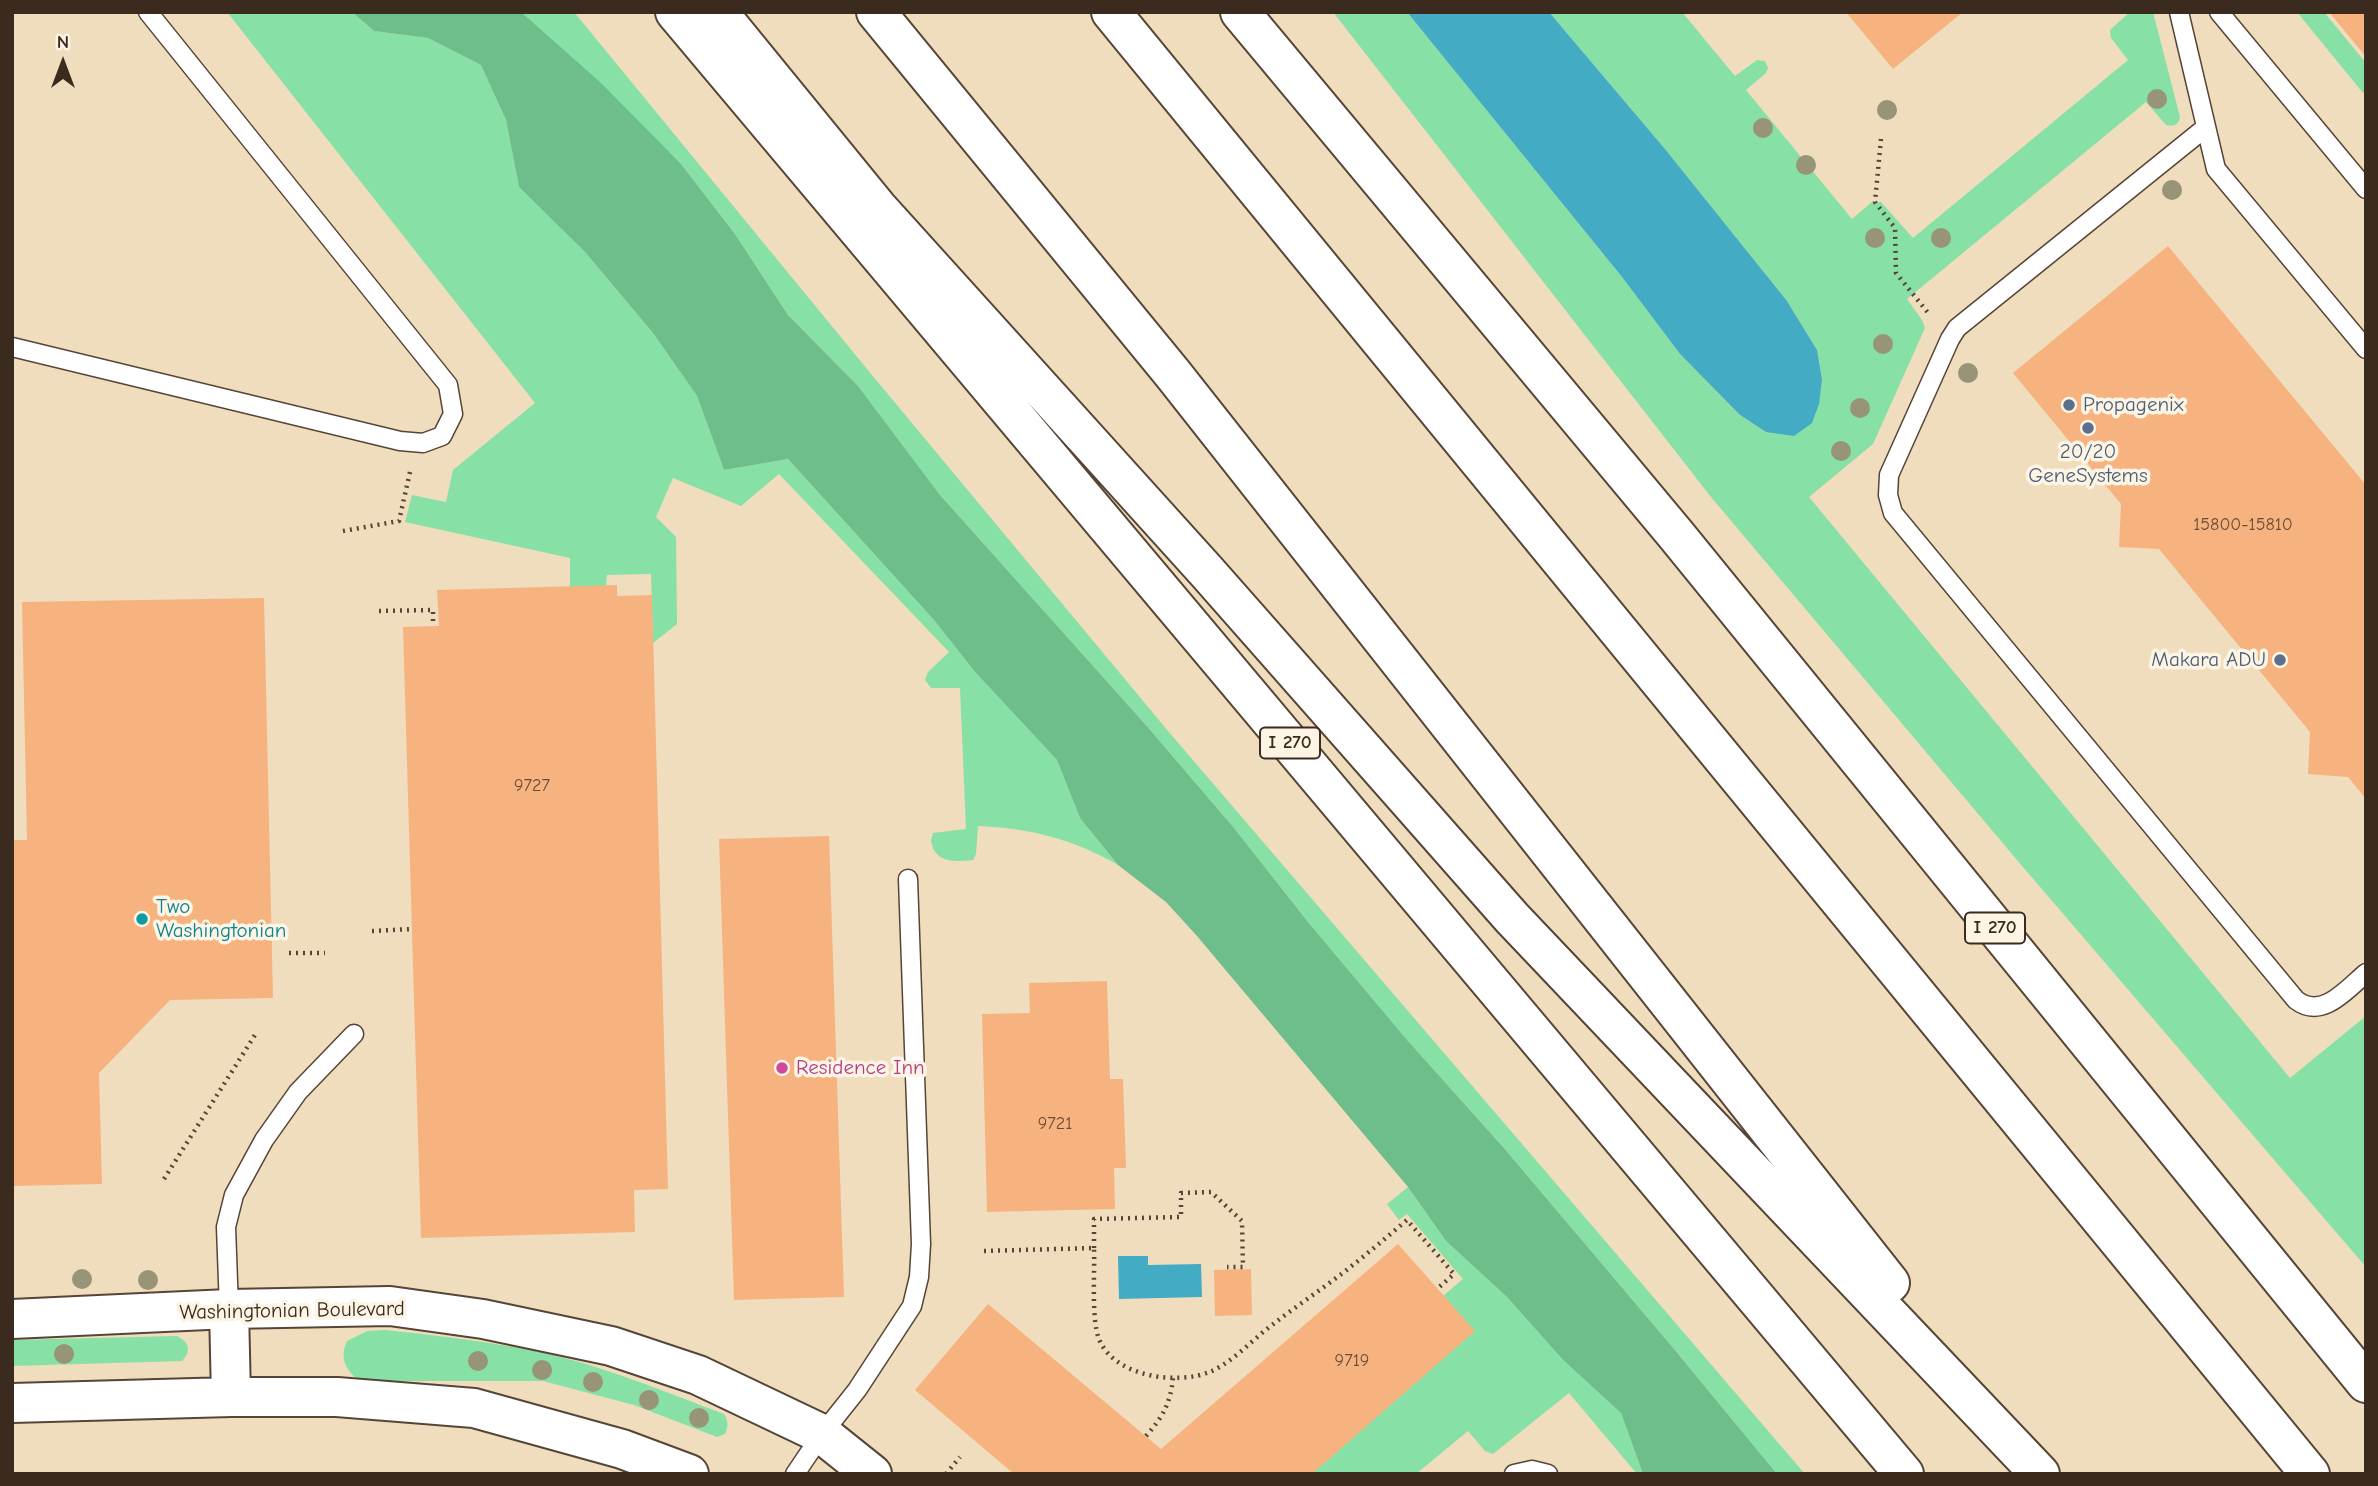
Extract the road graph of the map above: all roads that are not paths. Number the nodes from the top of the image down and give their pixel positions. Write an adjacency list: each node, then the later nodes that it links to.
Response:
1 (148, 12): 11 (lane)
2 (676, 12): 27 (main road, I 270)
3 (718, 12): 28 (main road)
4 (876, 12): 28 (main road)
5 (1111, 12): 29 (main road)
6 (1240, 12): 18 (main road, I 270)
7 (2179, 12): 9 (lane)
8 (2219, 12): 10 (lane)
9 (2205, 128): 12 (lane); 14 (lane)
10 (2366, 189)
11 (12, 347)
12 (2366, 349)
13 (908, 879): 21 (lane)
14 (2366, 973)
15 (354, 1034): 16 (lane)
16 (229, 1309): 17 (main road, Washingtonian Boulevard); 19 (main road); 21 (main road, Washingtonian Boulevard)
17 (12, 1319)
18 (2366, 1384)
19 (231, 1397): 20 (main road); 22 (main road)
20 (12, 1403)
21 (822, 1434): 23 (lane); 24 (main road, Washingtonian Boulevard)
22 (689, 1474)
23 (796, 1474)
24 (872, 1474)
25 (1514, 1474): 26 (lane)
26 (1548, 1474)
27 (1904, 1474)
28 (2040, 1474)
29 (2310, 1474)

